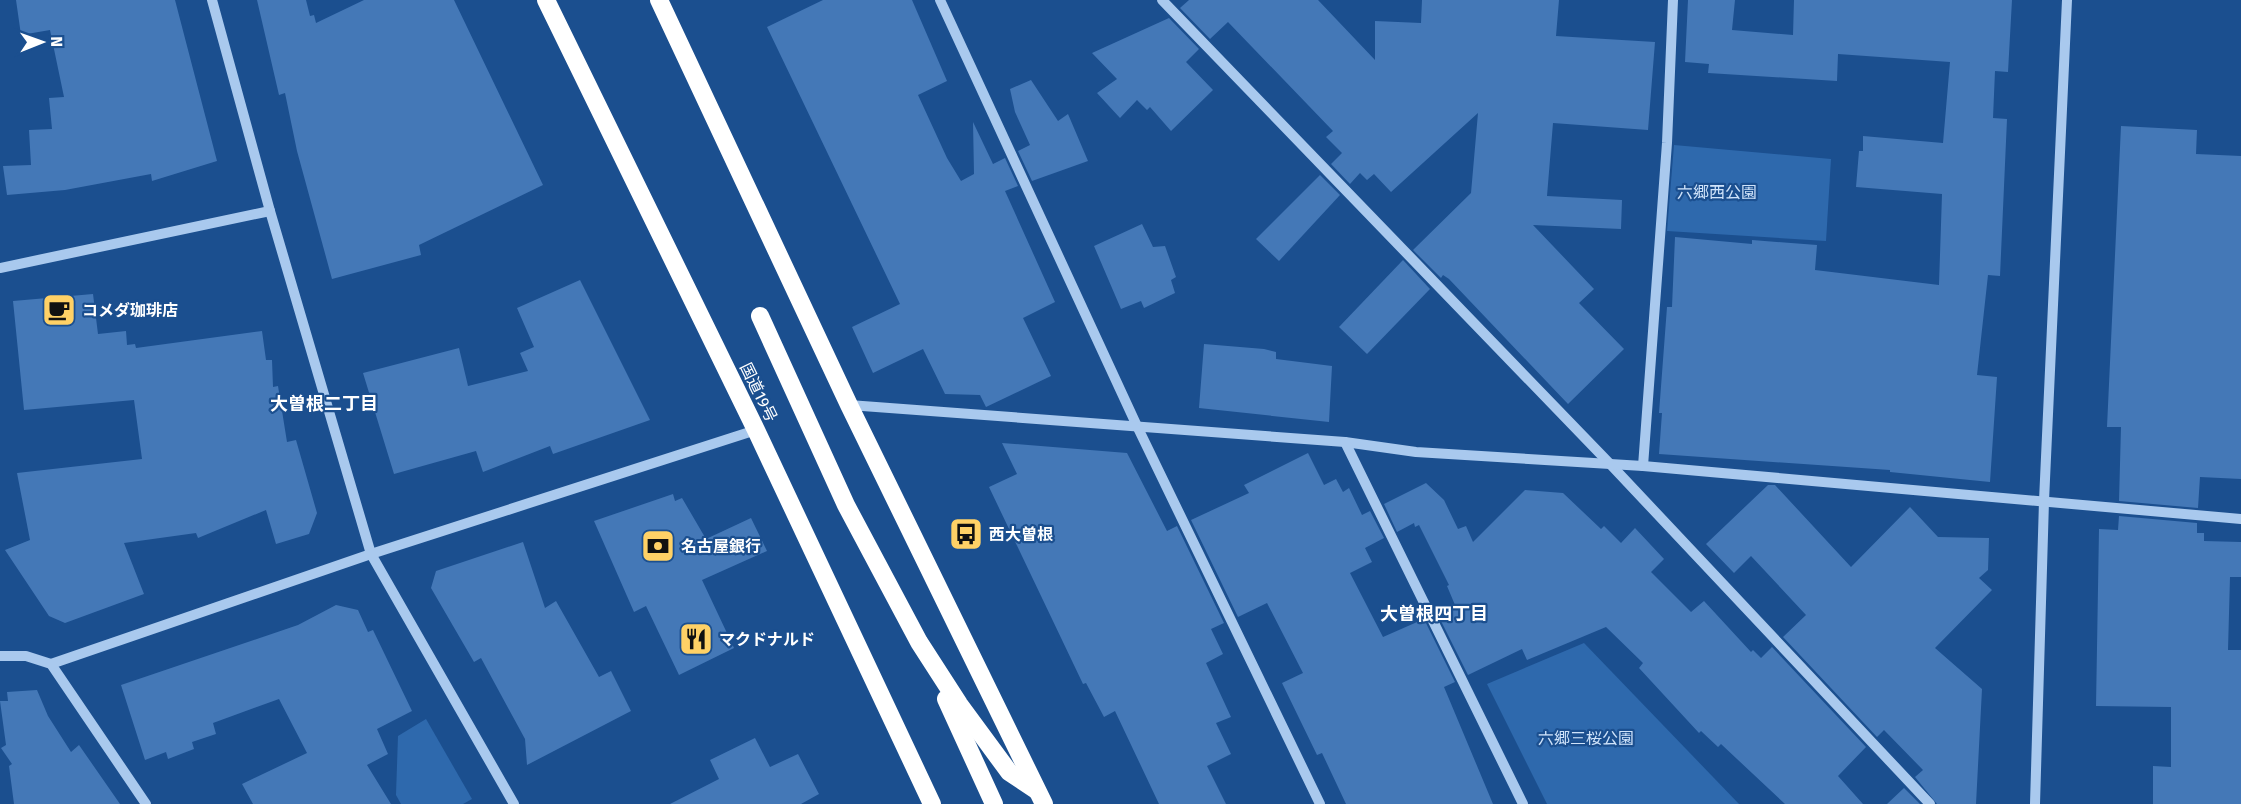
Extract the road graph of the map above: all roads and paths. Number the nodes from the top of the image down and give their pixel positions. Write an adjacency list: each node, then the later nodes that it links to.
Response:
1 (212, 0): 8 (street)
2 (546, 0): 13 (highway, 国道19号)
3 (659, 0): 11 (highway)
4 (940, 0): 12 (street)
5 (1162, 0): 15 (street)
6 (1673, 0): 16 (street)
7 (2067, 0): 17 (street)
8 (270, 211): 9 (street); 19 (street)
9 (0, 268)
10 (760, 316): 20 (highway)
11 (849, 405): 12 (street); 23 (highway)
12 (1137, 426): 14 (street); 28 (street)
13 (756, 430): 19 (street); 26 (highway, 国道19号)
14 (1345, 442): 15 (street); 29 (street)
15 (1612, 466): 16 (street); 30 (street)
16 (1643, 466): 17 (street)
17 (2044, 501): 18 (street); 31 (street)
18 (2241, 519)
19 (371, 554): 22 (street); 25 (street)
20 (920, 642): 23 (highway); 27 (highway)
21 (0, 656): 22 (street)
22 (51, 664): 24 (street)
23 (1041, 797)
24 (146, 804)
25 (514, 804)
26 (932, 804)
27 (994, 804)
28 (1320, 804)
29 (1523, 804)
30 (1930, 804)
31 (2035, 804)

